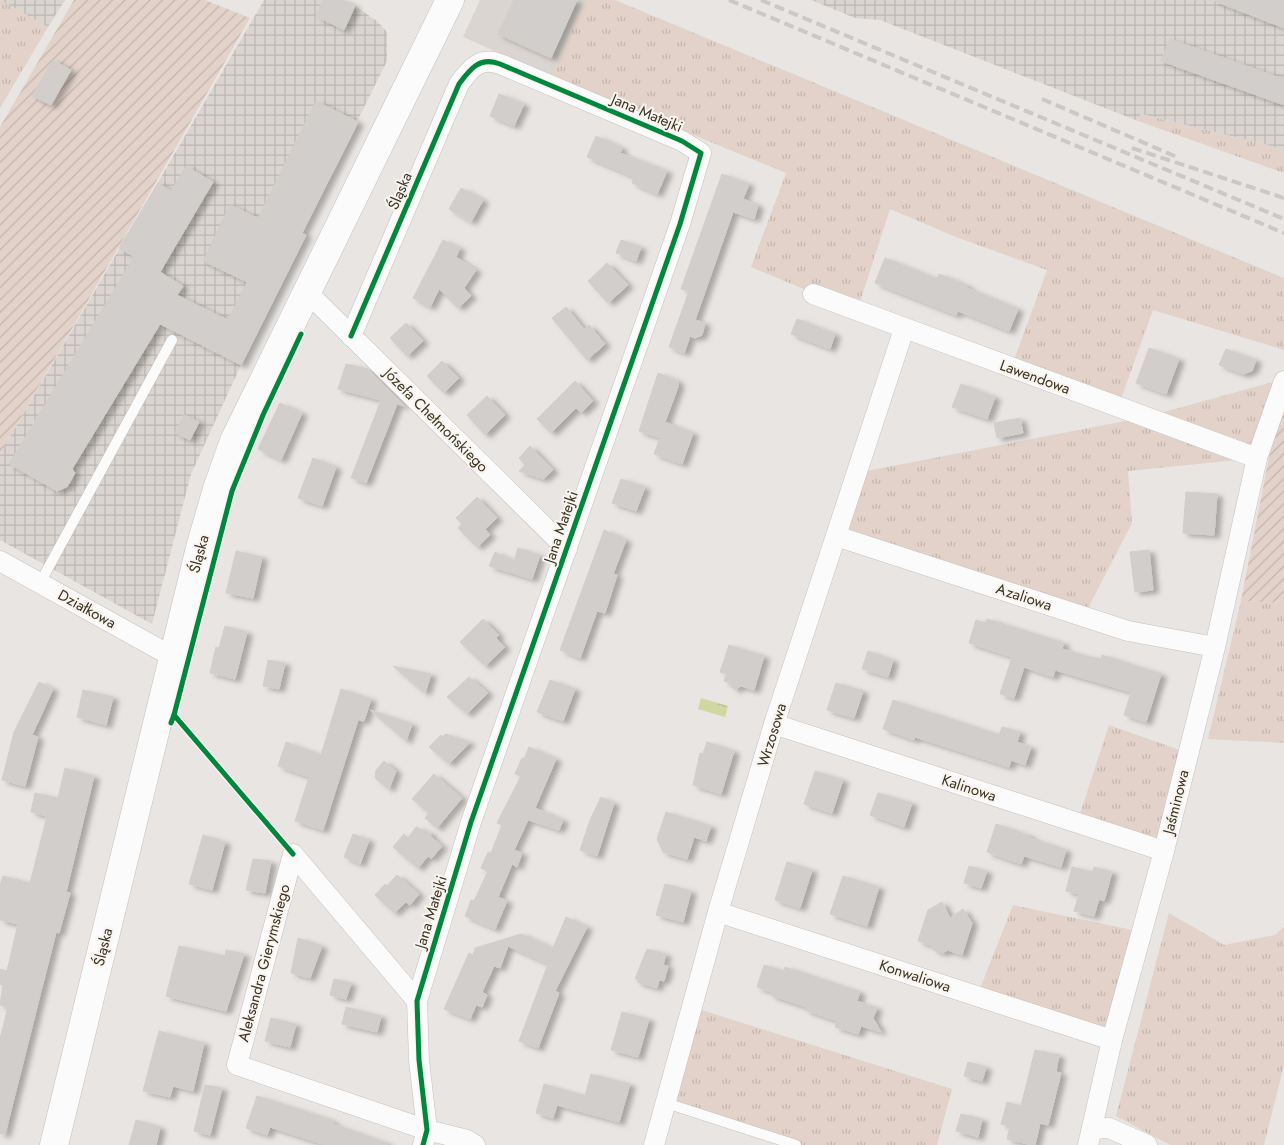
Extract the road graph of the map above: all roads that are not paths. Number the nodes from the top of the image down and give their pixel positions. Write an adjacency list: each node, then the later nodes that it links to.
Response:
1 (450, 0): 3 (street, Śląska)
2 (481, 62): 6 (street, Śląska); 11 (street, Jana Matejki)
3 (306, 292): 6 (street, Józefa Chełmońskiego); 15 (street, Śląska)
4 (813, 294): 5 (street, Lawendowa)
5 (904, 329): 9 (street, Lawendowa); 10 (street, Wrzosowa)
6 (351, 336): 11 (street, Józefa Chełmońskiego)
7 (172, 340): 13 (lane)
8 (1284, 381): 9 (street, Jaśminowa)
9 (1257, 458): 14 (street, Jaśminowa)
10 (836, 536): 14 (street, Azaliowa); 16 (street, Wrzosowa)
11 (567, 549): 19 (street, Jana Matejki)
12 (0, 561): 13 (street, Działkowa)
13 (40, 583): 15 (street, Działkowa)
14 (1215, 647): 17 (street, Jaśminowa)
15 (173, 657): 24 (street, Śląska)
16 (774, 724): 17 (street, Kalinowa); 18 (street, Wrzosowa)
17 (1164, 852): 20 (street, Jaśminowa)
18 (718, 912): 20 (street, Konwaliowa); 21 (street, Wrzosowa)
19 (417, 1001): 22 (street, Jana Matejki); 22 (street, Aleksandra Gierymskiego)
20 (1112, 1040): 23 (street, Jaśminowa)
21 (666, 1103): 26 (street, Wrzosowa); 27 (lane)
22 (425, 1137): 25 (street)
23 (1090, 1137): 28 (street)
24 (54, 1145)
25 (475, 1145)
26 (654, 1145)
27 (796, 1145)
28 (1147, 1145)

